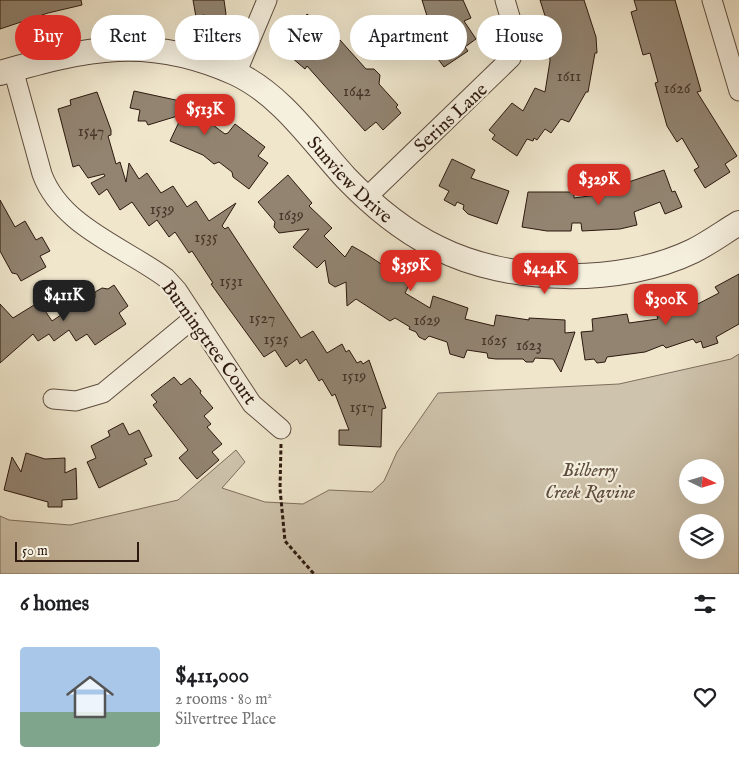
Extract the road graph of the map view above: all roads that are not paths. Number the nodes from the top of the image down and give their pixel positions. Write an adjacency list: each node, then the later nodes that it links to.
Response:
1 (266, 0): 5 (street)
2 (505, 0): 7 (street, Serins Lane)
3 (712, 0): 6 (street)
4 (7, 71): 5 (street, Sunview Drive); 9 (street, Burningtree Court)
5 (236, 74): 7 (street, Sunview Drive)
6 (739, 91)
7 (367, 197): 8 (street, Sunview Drive)
8 (739, 223)
9 (195, 317): 10 (street); 11 (street, Burningtree Court)
10 (53, 399)
11 (281, 429)

